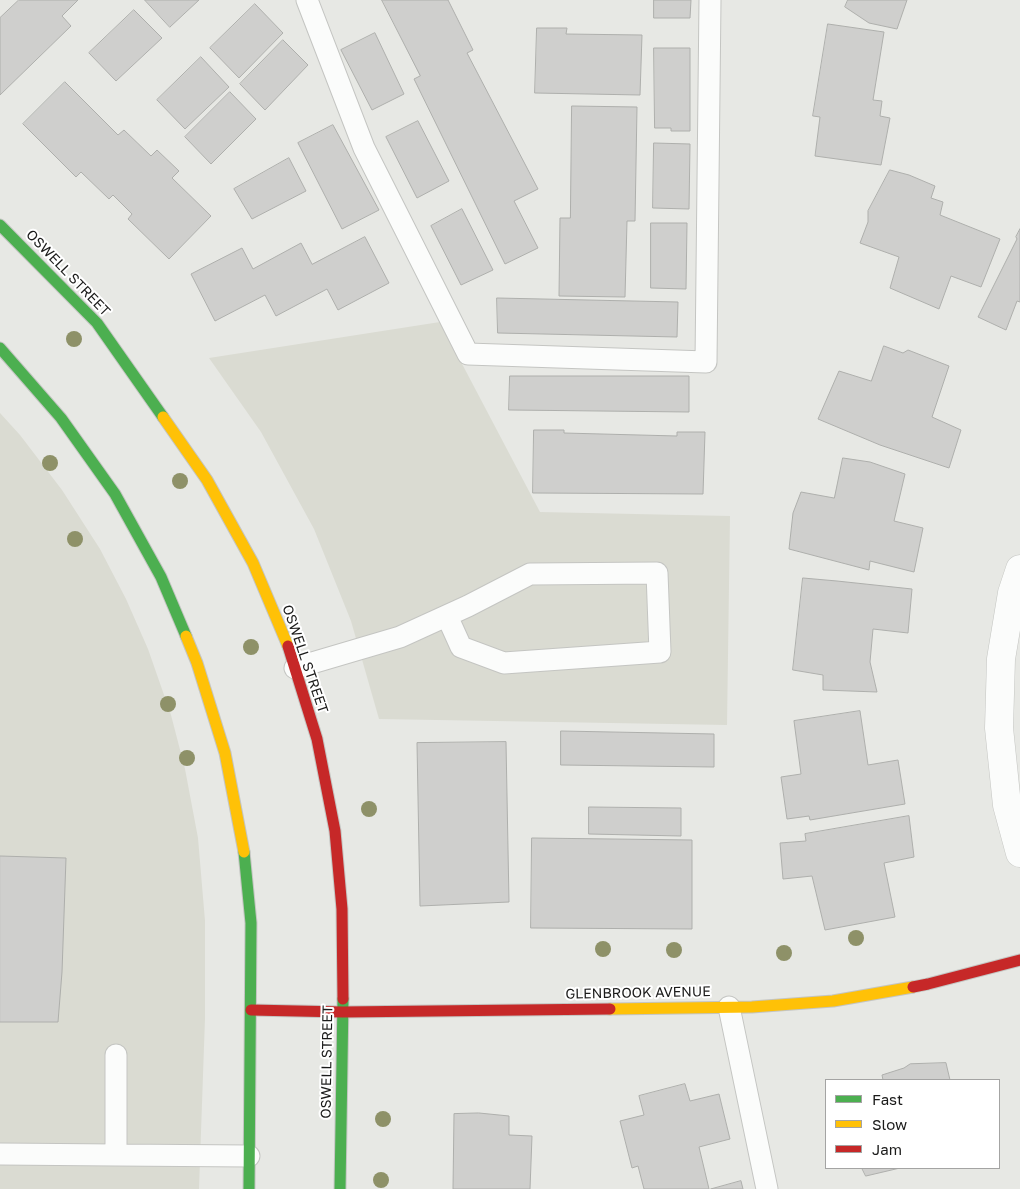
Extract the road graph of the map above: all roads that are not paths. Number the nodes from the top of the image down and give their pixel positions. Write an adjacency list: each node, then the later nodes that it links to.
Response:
1 (307, 0): 2 (lane)
2 (710, 0)
3 (0, 225): 7 (main road, OSWELL STREET)
4 (0, 348): 11 (main road)
5 (1020, 569): 8 (street)
6 (447, 616): 6 (lane); 7 (lane)
7 (295, 668): 12 (main road, OSWELL STREET)
8 (1020, 853)
9 (1020, 960): 10 (main road, GLENBROOK AVENUE)
10 (729, 1007): 12 (main road, GLENBROOK AVENUE); 19 (lane)
11 (251, 1010): 12 (main road, GLENBROOK AVENUE); 16 (main road)
12 (343, 1012): 18 (main road, OSWELL STREET)
13 (116, 1055): 15 (lane)
14 (0, 1154): 15 (lane)
15 (116, 1155): 16 (lane)
16 (249, 1156): 17 (main road)
17 (249, 1189)
18 (340, 1189)
19 (767, 1189)

